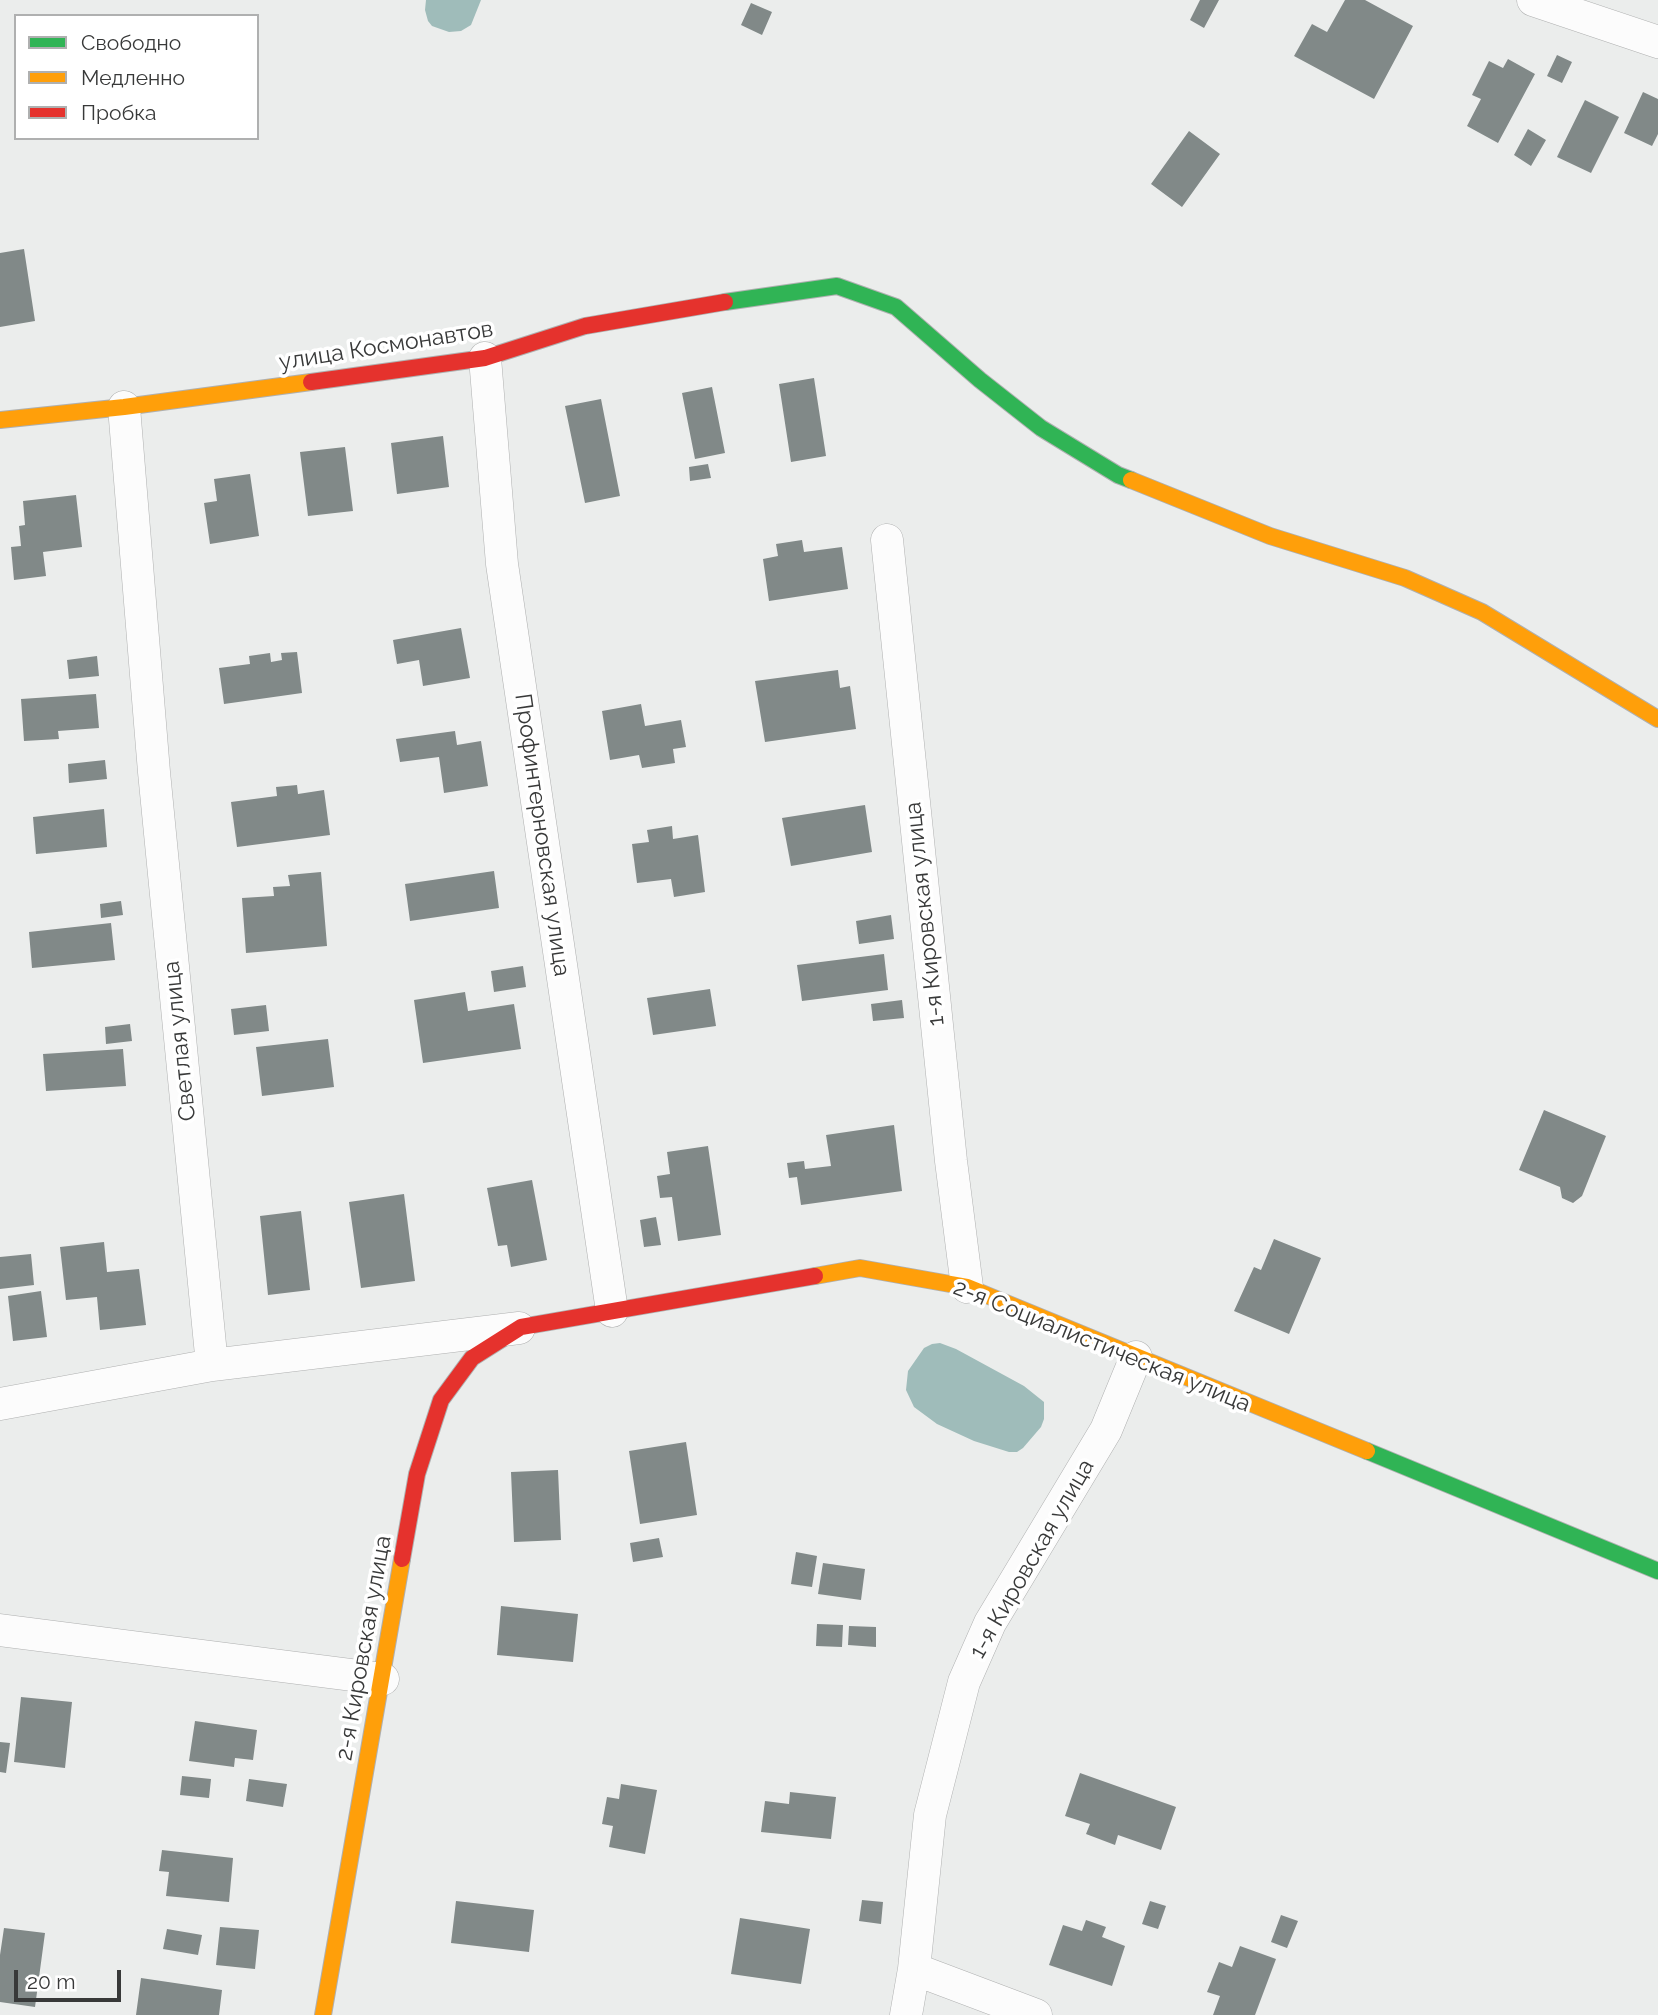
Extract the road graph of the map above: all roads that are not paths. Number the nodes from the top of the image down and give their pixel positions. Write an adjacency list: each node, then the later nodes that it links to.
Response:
1 (1533, 0): 2 (street)
2 (1658, 42)
3 (485, 358): 4 (street, улица Космонавтов); 7 (street, улица Космонавтов); 9 (street, Профинтерновская улица)
4 (124, 407): 5 (street, улица Космонавтов); 12 (street, Светлая улица)
5 (0, 420)
6 (887, 540): 8 (street, 1-я Кировская улица)
7 (1658, 719)
8 (967, 1287): 9 (street, 2-я Социалистическая улица); 11 (street, 2-я Социалистическая улица)
9 (612, 1311): 10 (street, 2-я Социалистическая улица)
10 (521, 1327): 12 (street); 16 (street, 2-я Кировская улица)
11 (1136, 1357): 14 (street, 2-я Социалистическая улица); 17 (street, 1-я Кировская улица)
12 (212, 1365): 13 (street)
13 (0, 1405)
14 (1658, 1571)
15 (0, 1630): 16 (street)
16 (383, 1679): 18 (street, 2-я Кировская улица)
17 (914, 1969): 19 (street, 1-я Кировская улица); 20 (street)
18 (323, 2015)
19 (906, 2015)
20 (1036, 2015)

